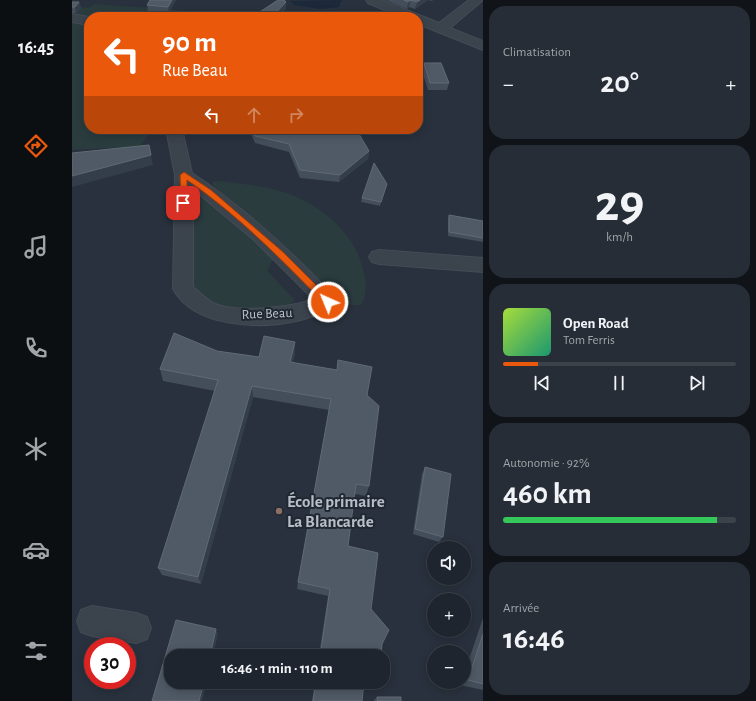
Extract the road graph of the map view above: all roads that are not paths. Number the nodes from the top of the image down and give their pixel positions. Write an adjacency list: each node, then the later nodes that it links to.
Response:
1 (372, 0): 3 (street)
2 (477, 0): 7 (street)
3 (400, 12)
4 (72, 18): 5 (street)
5 (84, 20)
6 (423, 22): 7 (street)
7 (440, 29): 8 (street)
8 (483, 46)
9 (175, 134): 10 (street, Rue Beau)
10 (184, 175): 10 (street, Rue Beau)
11 (379, 257): 12 (street)
12 (483, 265)
13 (92, 621): 14 (street)
14 (136, 628)

